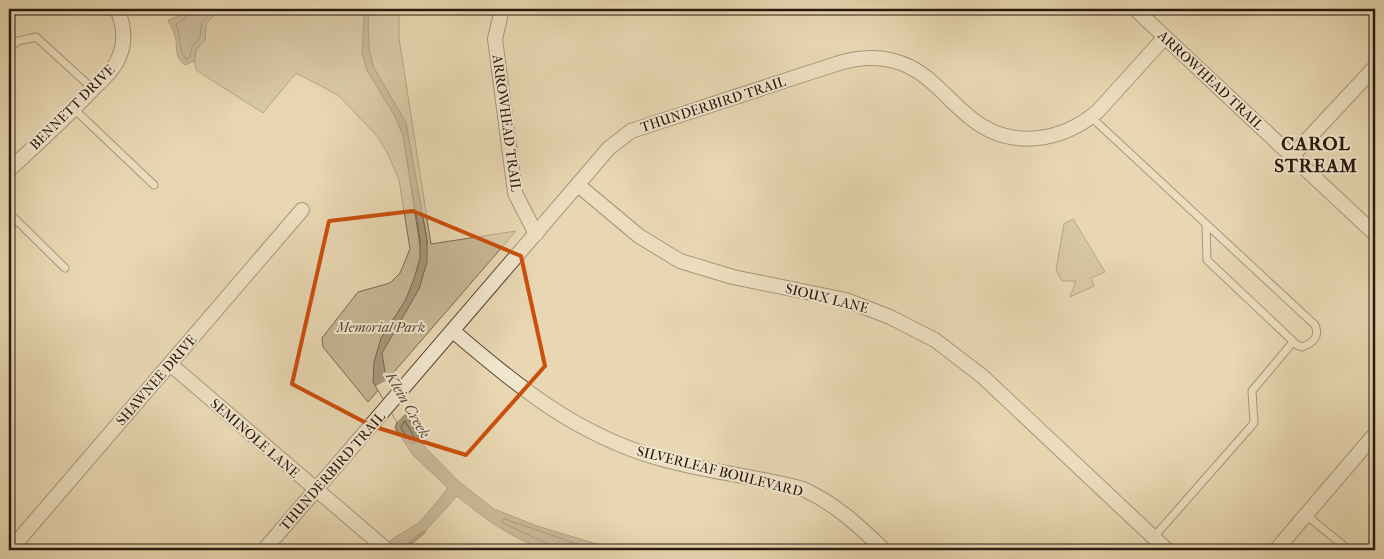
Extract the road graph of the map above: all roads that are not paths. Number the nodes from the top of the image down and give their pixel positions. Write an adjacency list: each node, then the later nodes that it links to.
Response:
1 (118, 9): 7 (street, BENNETT DRIVE)
2 (502, 9): 17 (street, ARROWHEAD TRAIL)
3 (1135, 9): 4 (street, ARROWHEAD TRAIL)
4 (1165, 37): 9 (street, THUNDERBIRD TRAIL); 10 (street, ARROWHEAD TRAIL)
5 (9, 48): 7 (lane)
6 (1375, 67): 10 (street)
7 (93, 89): 8 (street, BENNETT DRIVE)
8 (74, 109): 11 (street, BENNETT DRIVE); 12 (lane)
9 (1091, 117): 13 (street, THUNDERBIRD TRAIL); 16 (lane)
10 (1292, 156): 18 (street, ARROWHEAD TRAIL)
11 (9, 170)
12 (154, 184)
13 (578, 185): 17 (street, THUNDERBIRD TRAIL); 26 (street, SIOUX LANE)
14 (302, 210): 22 (street, SHAWNEE DRIVE)
15 (9, 213): 19 (lane)
16 (1206, 226): 21 (lane); 21 (lane)
17 (536, 234): 20 (street, THUNDERBIRD TRAIL)
18 (1375, 234)
19 (65, 268)
20 (453, 331): 24 (street, THUNDERBIRD TRAIL); 31 (street, SILVERLEAF BOULEVARD)
21 (1293, 342): 26 (lane)
22 (170, 364): 24 (street, SEMINOLE LANE); 28 (street, SHAWNEE DRIVE)
23 (1375, 434): 25 (street)
24 (316, 490): 29 (street, THUNDERBIRD TRAIL); 30 (street, SEMINOLE LANE)
25 (1306, 515): 27 (street); 33 (lane)
26 (1153, 538): 32 (street, SIOUX LANE)
27 (1282, 548)
28 (10, 550)
29 (264, 550)
30 (387, 550)
31 (884, 550)
32 (1167, 550)
33 (1340, 550)

